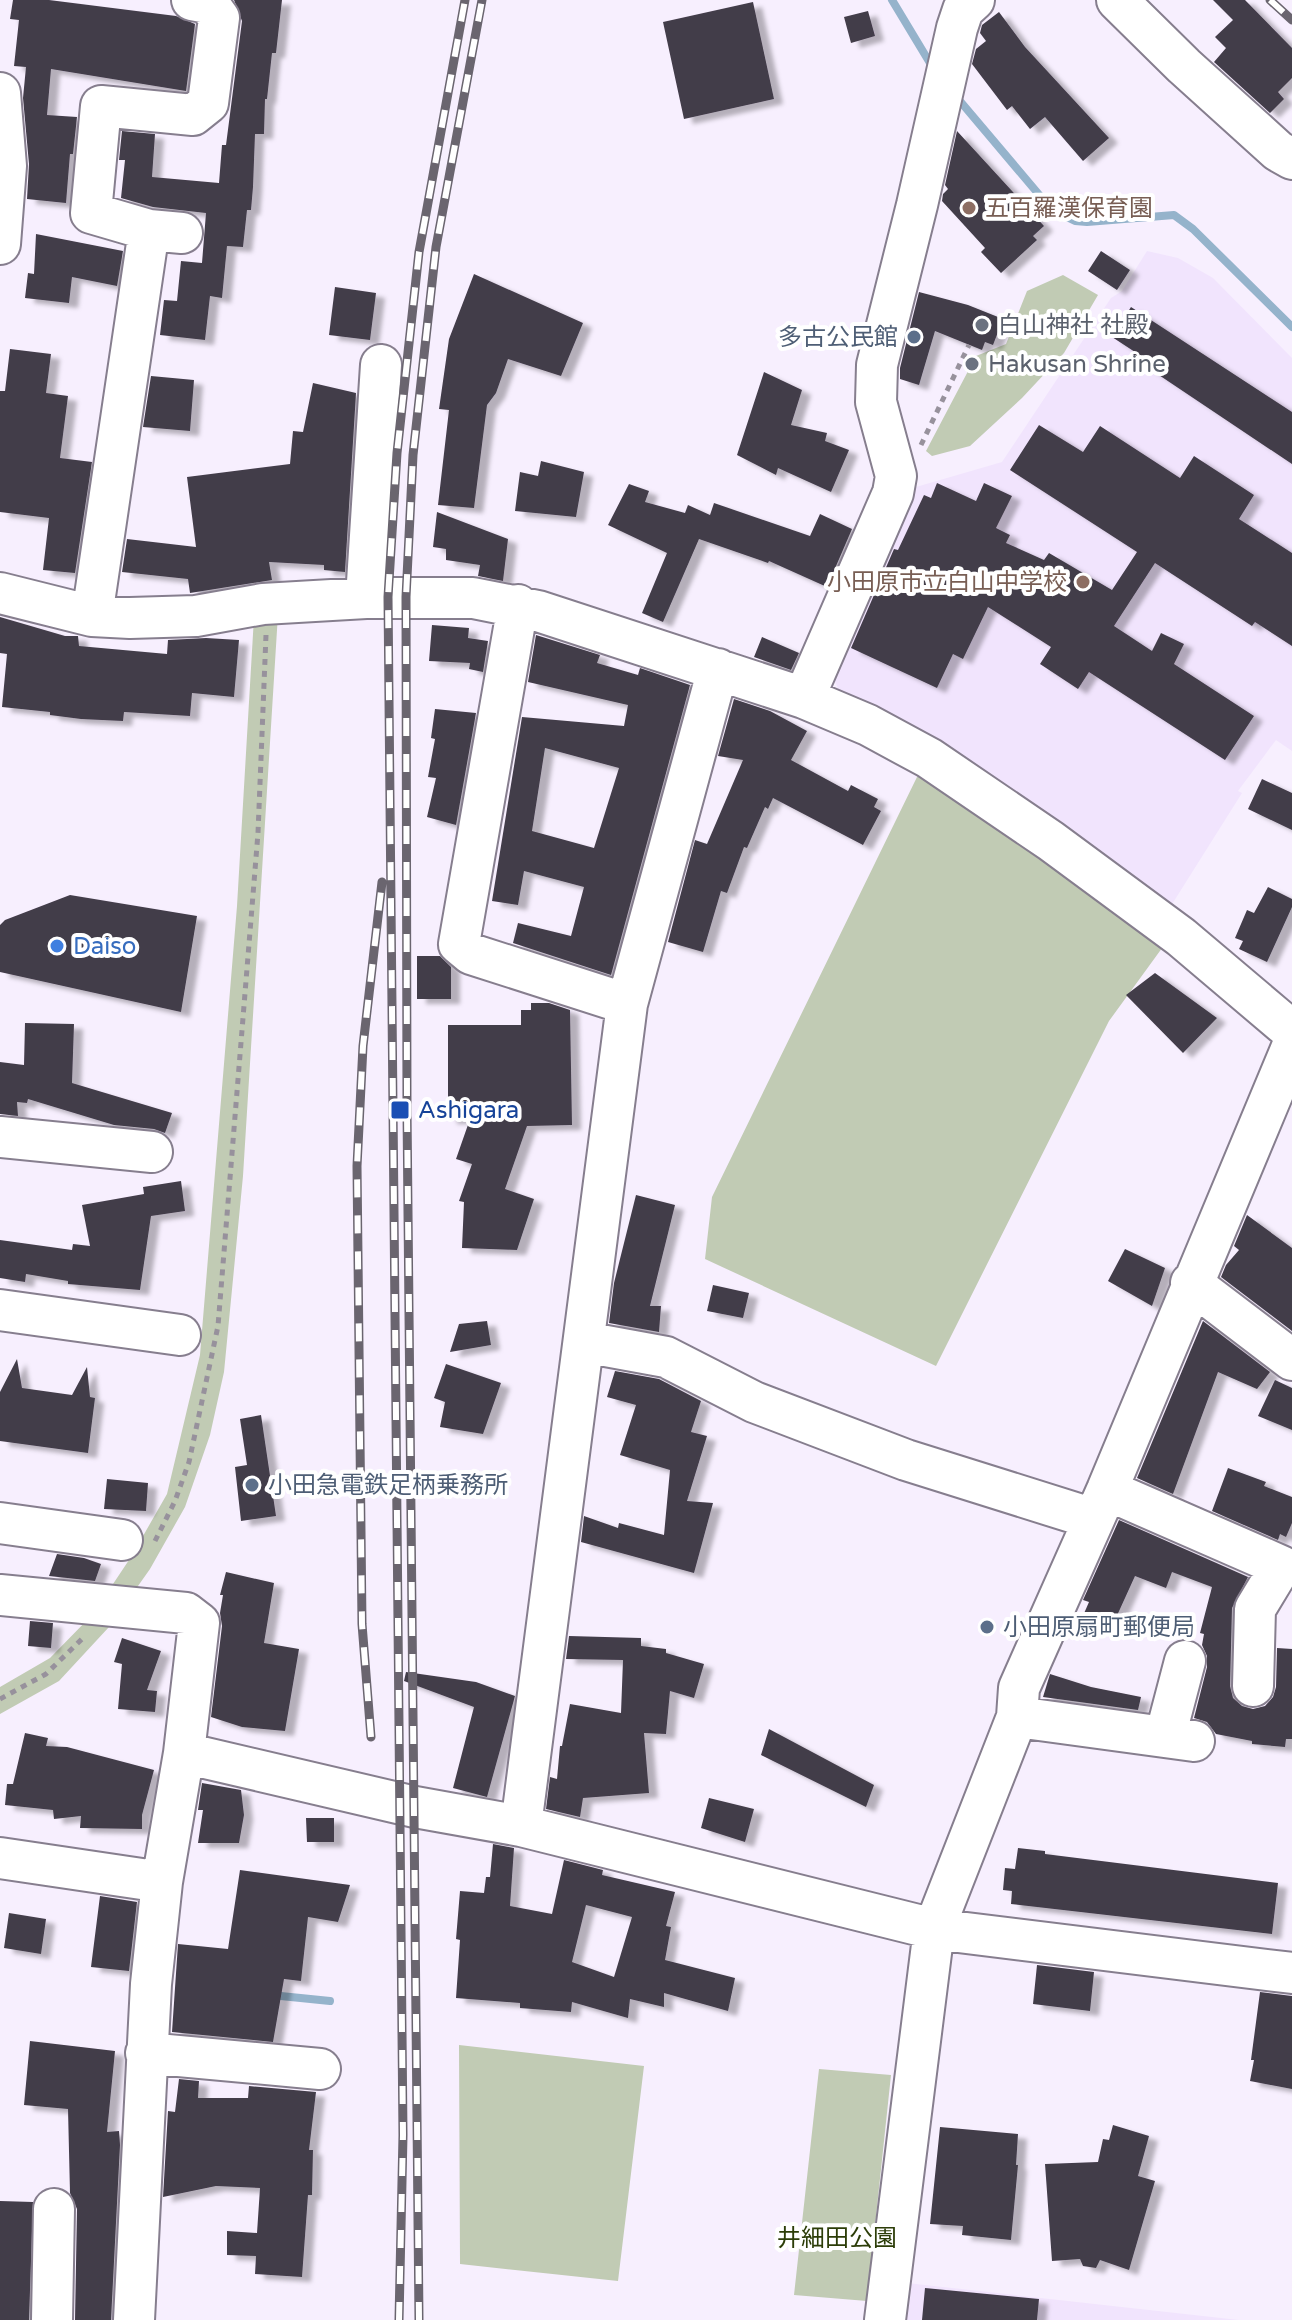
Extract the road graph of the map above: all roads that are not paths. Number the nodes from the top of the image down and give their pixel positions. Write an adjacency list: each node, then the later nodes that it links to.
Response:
1 (192, 0): 11 (street)
2 (1117, 0): 5 (street)
3 (958, 6): 13 (street)
4 (0, 93): 6 (street)
5 (1292, 159)
6 (0, 244)
7 (381, 365): 9 (street)
8 (0, 593): 11 (street)
9 (366, 598): 10 (street); 11 (street)
10 (518, 605): 12 (street); 14 (street)
11 (92, 616)
12 (718, 669): 13 (street); 14 (street)
13 (804, 698): 15 (street)
14 (627, 1004): 22 (street)
15 (1292, 1031)
16 (1292, 1047): 19 (street)
17 (0, 1137): 18 (street)
18 (152, 1152)
19 (1191, 1283): 23 (street); 24 (street)
20 (0, 1310): 21 (street)
21 (180, 1335)
22 (584, 1342): 24 (street); 32 (street)
23 (1292, 1360)
24 (1100, 1504): 29 (street); 30 (street)
25 (0, 1523): 26 (street)
26 (137, 1542)
27 (0, 1595): 31 (street)
28 (1185, 1661): 30 (street)
29 (1253, 1686)
30 (1017, 1717): 35 (street)
31 (184, 1753): 32 (street); 34 (street)
32 (521, 1826): 35 (street)
33 (0, 1858): 34 (street)
34 (162, 1882): 37 (street)
35 (934, 1929): 36 (street); 42 (street)
36 (1292, 1973)
37 (146, 2053): 38 (street); 41 (street)
38 (320, 2069)
39 (54, 2209): 40 (street)
40 (52, 2320)
41 (134, 2320)
42 (885, 2320)

